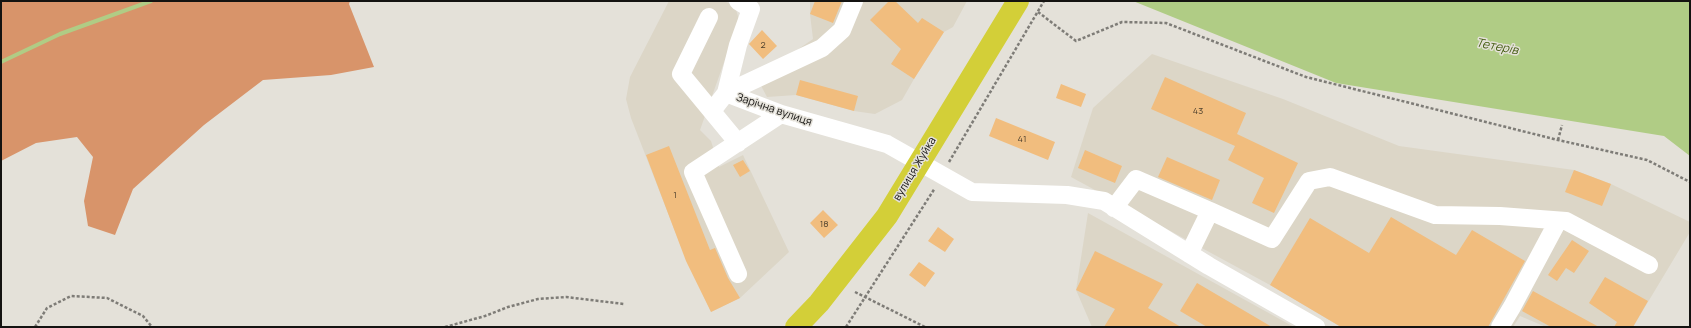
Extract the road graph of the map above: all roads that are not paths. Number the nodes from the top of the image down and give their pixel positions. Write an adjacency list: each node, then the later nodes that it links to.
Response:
1 (738, 1): 5 (street, Зарічна вулиця)
2 (854, 1): 5 (street)
3 (1018, 1): 9 (highway, вулиця Жуйка)
4 (709, 17): 6 (street)
5 (726, 93): 6 (street); 7 (street, Зарічна вулиця)
6 (712, 111): 8 (street)
7 (781, 114): 8 (street); 9 (street, Зарічна вулиця)
8 (738, 142): 15 (street)
9 (919, 162): 10 (street, Зарічна вулиця); 16 (highway, вулиця Жуйка)
10 (1114, 208): 11 (street); 13 (street, Зарічна вулиця)
11 (1210, 211): 12 (street); 13 (street)
12 (1558, 221): 14 (street); 18 (street)
13 (1189, 254): 17 (street, Зарічна вулиця)
14 (1649, 265)
15 (738, 274)
16 (796, 327)
17 (1316, 327)
18 (1500, 327)

